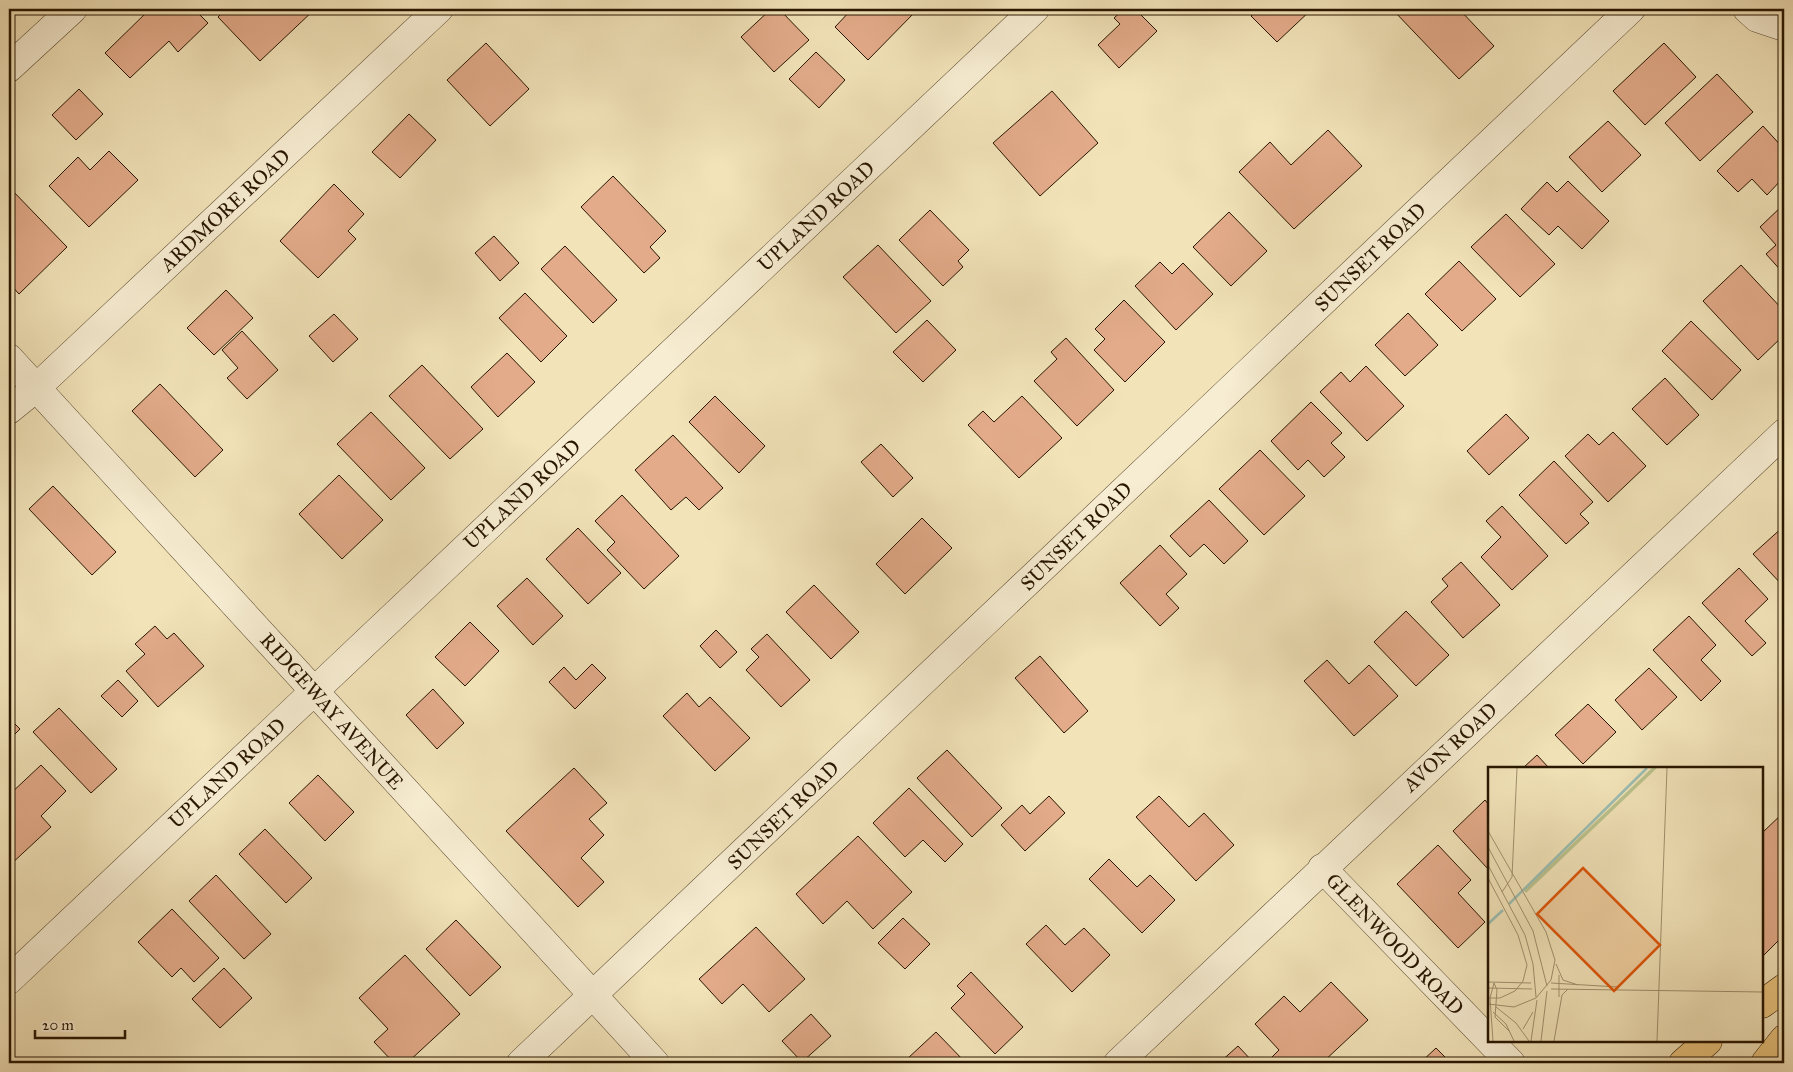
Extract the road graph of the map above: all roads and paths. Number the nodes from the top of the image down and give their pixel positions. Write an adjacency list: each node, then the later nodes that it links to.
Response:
1 (73, 9): 7 (street)
2 (439, 9): 9 (street, ARDMORE ROAD)
3 (1035, 9): 12 (street, UPLAND ROAD)
4 (1631, 9): 16 (street, SUNSET ROAD)
5 (1747, 9): 6 (street)
6 (1784, 27)
7 (9, 68)
8 (9, 358): 9 (street, RIDGEWAY AVENUE)
9 (36, 388): 10 (street, ARDMORE ROAD); 12 (street, RIDGEWAY AVENUE)
10 (9, 410)
11 (1784, 433): 13 (street, AVON ROAD)
12 (314, 691): 14 (street, UPLAND ROAD); 16 (street, RIDGEWAY AVENUE)
13 (1322, 868): 18 (street, GLENWOOD ROAD); 24 (street, AVON ROAD)
14 (9, 980)
15 (1784, 988): 17 (main road)
16 (593, 995): 22 (street, SUNSET ROAD); 23 (street, RIDGEWAY AVENUE)
17 (1763, 1003)
18 (1488, 1039)
19 (1784, 1039): 27 (main road)
20 (1491, 1042): 25 (street, GLENWOOD ROAD)
21 (1707, 1042): 26 (main road)
22 (521, 1063)
23 (655, 1063)
24 (1118, 1063)
25 (1511, 1063)
26 (1684, 1063)
27 (1765, 1063)

